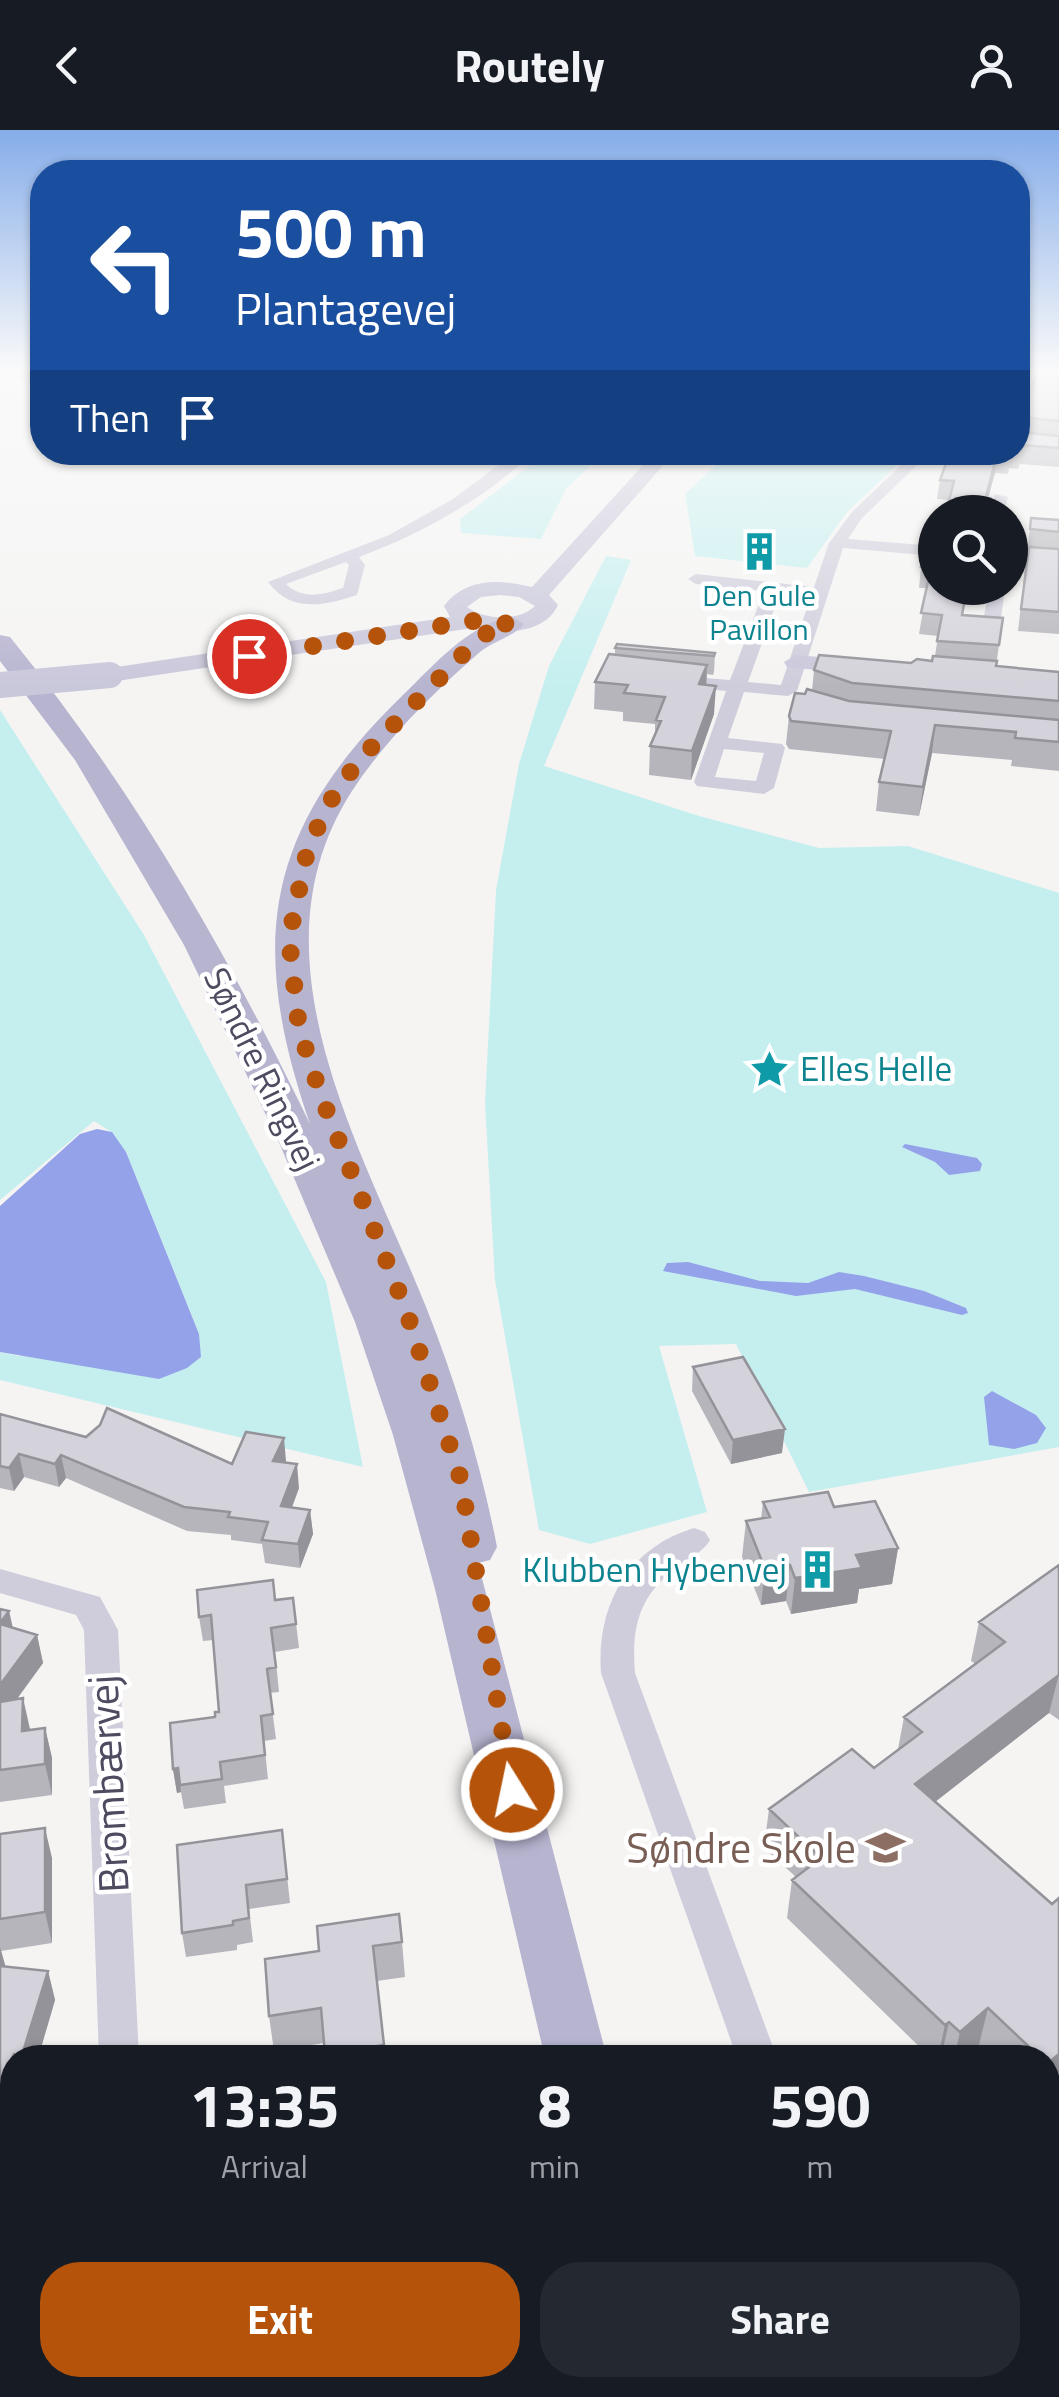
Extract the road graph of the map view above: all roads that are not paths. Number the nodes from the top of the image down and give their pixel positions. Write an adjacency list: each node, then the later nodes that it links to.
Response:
1 (494, 476): 6 (street)
2 (644, 476): 13 (street)
3 (898, 476): 4 (street)
4 (837, 544): 5 (street); 11 (street)
5 (918, 550)
6 (350, 556)
7 (1028, 558): 8 (street)
8 (1059, 561)
9 (696, 579): 10 (street)
10 (774, 588): 11 (street); 19 (street)
11 (820, 592): 16 (street)
12 (995, 605): 14 (street)
13 (497, 608): 20 (street, bridge); 27 (main road)
14 (990, 634)
15 (0, 643): 24 (main road, Søndre Ringvej)
16 (796, 662): 17 (street); 21 (street)
17 (890, 670)
18 (647, 678): 19 (street)
19 (737, 686): 21 (street); 23 (street)
20 (0, 687): 24 (main road)
21 (788, 691): 22 (street)
22 (806, 707)
23 (717, 743)
24 (335, 1220): 27 (main road, Søndre Ringvej)
25 (694, 1540): 30 (street)
26 (0, 1581): 28 (street, Brombærvej)
27 (519, 1828): 29 (main road, Søndre Ringvej)
28 (118, 2045)
29 (573, 2045)
30 (752, 2045)

